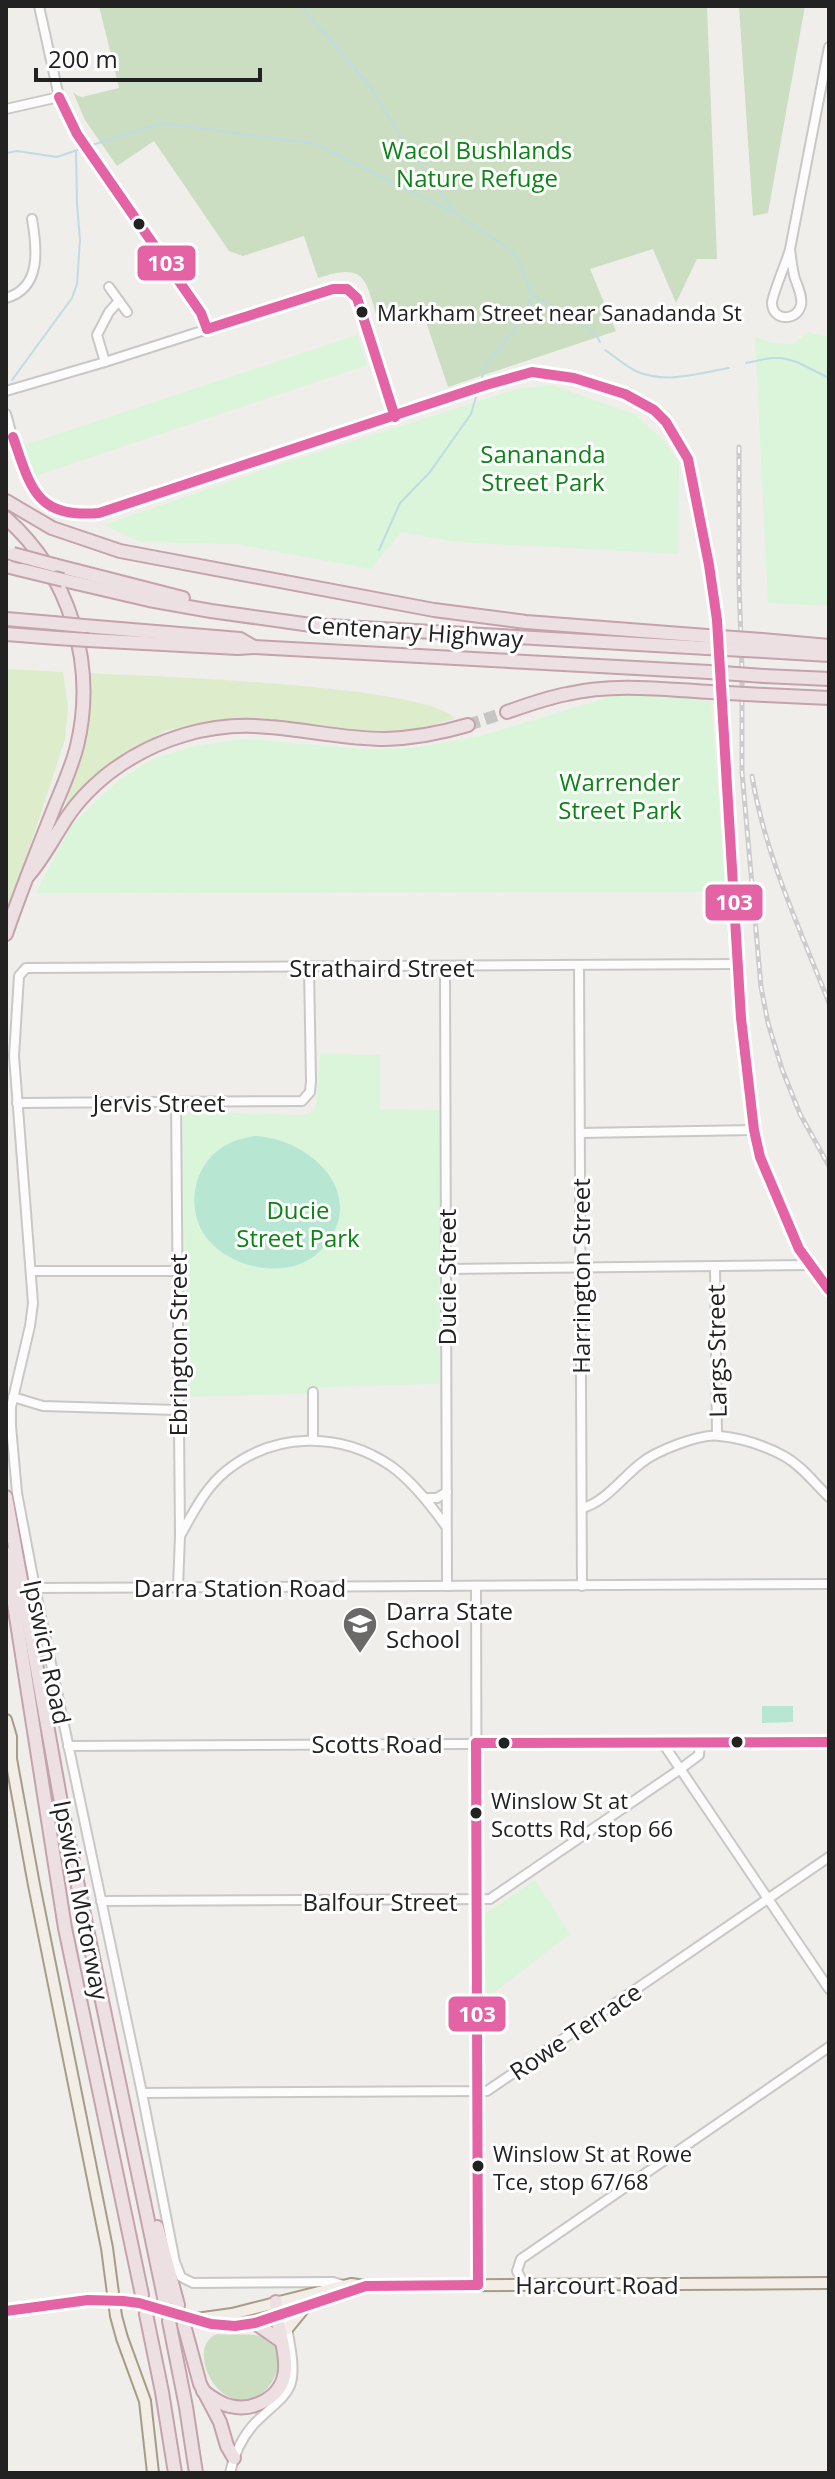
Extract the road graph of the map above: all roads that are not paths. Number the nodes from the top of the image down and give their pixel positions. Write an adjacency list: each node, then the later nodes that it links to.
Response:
1 (39, 6): 3 (street)
2 (829, 47): 6 (street)
3 (59, 97): 4 (street); 11 (street)
4 (6, 109)
5 (32, 219): 8 (street)
6 (790, 249): 6 (street)
7 (109, 287): 9 (street)
8 (6, 298)
9 (119, 301): 10 (street); 12 (street)
10 (127, 312)
11 (207, 329): 12 (street); 15 (street)
12 (105, 362): 13 (street)
13 (6, 391)
14 (6, 414): 16 (street)
15 (395, 417): 16 (street); 34 (street)
16 (9, 435)
17 (6, 501): 23 (highway)
18 (6, 518): 32 (highway)
19 (8, 557): 20 (highway, bridge); 20 (highway, Centenary Highway, bridge)
20 (211, 611): 23 (highway, Centenary Highway)
21 (6, 619): 26 (highway, bridge)
22 (6, 634): 26 (highway, Centenary Highway, bridge)
23 (707, 642): 24 (highway, Centenary Highway, bridge)
24 (763, 646): 25 (highway); 27 (highway, Centenary Highway)
25 (829, 646)
26 (254, 647): 28 (highway, Centenary Highway, bridge)
27 (829, 655)
28 (829, 679)
29 (829, 698): 30 (highway, bridge)
30 (507, 712)
31 (468, 725): 32 (highway)
32 (27, 877): 33 (highway)
33 (6, 934)
34 (737, 964): 35 (street, Strathaird Street); 41 (street)
35 (579, 966): 37 (street, Strathaird Street); 42 (street, Harrington Street)
36 (309, 967): 37 (street, Strathaird Street); 38 (street, Strathaird Street); 39 (street, Jervis Street)
37 (445, 967): 46 (street, Ducie Street)
38 (26, 968): 40 (street, Ipswich Road)
39 (176, 1102): 40 (street, Jervis Street); 48 (street, Ebrington Street)
40 (17, 1103): 47 (street, Ipswich Road)
41 (754, 1130): 42 (street); 43 (street)
42 (580, 1133): 44 (street, Harrington Street)
43 (809, 1265): 45 (street); 49 (street)
44 (580, 1267): 45 (street); 46 (street); 61 (street, Harrington Street)
45 (715, 1267): 53 (street, Largs Street)
46 (446, 1269): 55 (street, Ducie Street)
47 (31, 1271): 48 (street); 51 (street, Ipswich Road)
48 (176, 1271): 52 (street, Ebrington Street)
49 (829, 1290)
50 (313, 1392): 54 (street)
51 (13, 1397): 52 (street); 70 (street, Ipswich Road)
52 (177, 1410): 59 (street, Ebrington Street)
53 (717, 1435): 57 (street); 61 (street)
54 (313, 1439): 58 (street); 60 (street)
55 (447, 1492): 58 (street); 62 (street, Ducie Street)
56 (6, 1497): 87 (highway, Ipswich Motorway)
57 (829, 1497)
58 (426, 1498): 62 (street)
59 (178, 1502): 60 (street); 63 (street, Ebrington Street)
60 (198, 1504): 63 (street)
61 (582, 1508): 68 (street, Harrington Street)
62 (446, 1525): 66 (street, Ducie Street)
63 (180, 1536): 69 (street, Ebrington Street)
64 (6, 1553): 94 (highway, Ipswich Motorway)
65 (829, 1584): 68 (street, Darra Station Road)
66 (447, 1586): 67 (street, Darra Station Road); 69 (street, Darra Station Road)
67 (476, 1586): 68 (street, Darra Station Road); 74 (street)
68 (582, 1586)
69 (178, 1587): 70 (street, Darra Station Road)
70 (35, 1588): 76 (street, Ipswich Road)
71 (6, 1720): 77 (main road)
72 (662, 1742): 74 (street, Scotts Road); 75 (street, Scotts Road); 78 (street)
73 (829, 1742): 75 (street, Scotts Road)
74 (476, 1743): 76 (street, Scotts Road); 81 (street)
75 (700, 1743): 78 (street, Balfour Street)
76 (68, 1746): 82 (street, Ipswich Road)
77 (9, 1754): 95 (main road)
78 (679, 1770): 80 (street); 81 (street, Balfour Street)
79 (829, 1857): 80 (street, Rowe Terrace)
80 (768, 1899): 83 (street); 85 (street, Rowe Terrace)
81 (475, 1900): 82 (street, Balfour Street); 85 (street)
82 (101, 1901): 86 (street, Ipswich Road)
83 (829, 1989)
84 (829, 2047): 90 (street)
85 (477, 2091): 86 (street, Rowe Terrace); 92 (street)
86 (142, 2093): 88 (street, Ipswich Road)
87 (146, 2212): 96 (highway, Ipswich Motorway); 97 (highway)
88 (185, 2281): 91 (street, Harcourt Road)
89 (829, 2283): 90 (main road, Harcourt Road)
90 (524, 2284): 92 (main road, Harcourt Road)
91 (344, 2285): 93 (main road, Harcourt Road); 100 (main road, Harcourt Road)
92 (478, 2285): 93 (main road, Harcourt Road)
93 (366, 2286): 98 (main road, Harcourt Road)
94 (138, 2299): 95 (main road, Harcourt Road); 102 (main road, Harcourt Road, bridge)
95 (113, 2300): 99 (street); 109 (main road)
96 (165, 2302)
97 (178, 2305)
98 (306, 2306): 100 (main road, Harcourt Road); 106 (main road)
99 (6, 2311)
100 (278, 2311): 102 (main road, Harcourt Road); 104 (main road, Harcourt Road); 106 (highway)
101 (146, 2314): 110 (highway)
102 (196, 2319): 104 (main road, Harcourt Road)
103 (169, 2321): 111 (highway)
104 (255, 2323): 106 (highway)
105 (184, 2325): 107 (highway)
106 (284, 2335): 107 (highway); 108 (street)
107 (203, 2391): 108 (highway)
108 (234, 2458): 112 (street)
109 (153, 2473)
110 (175, 2473)
111 (196, 2473)
112 (230, 2473)

